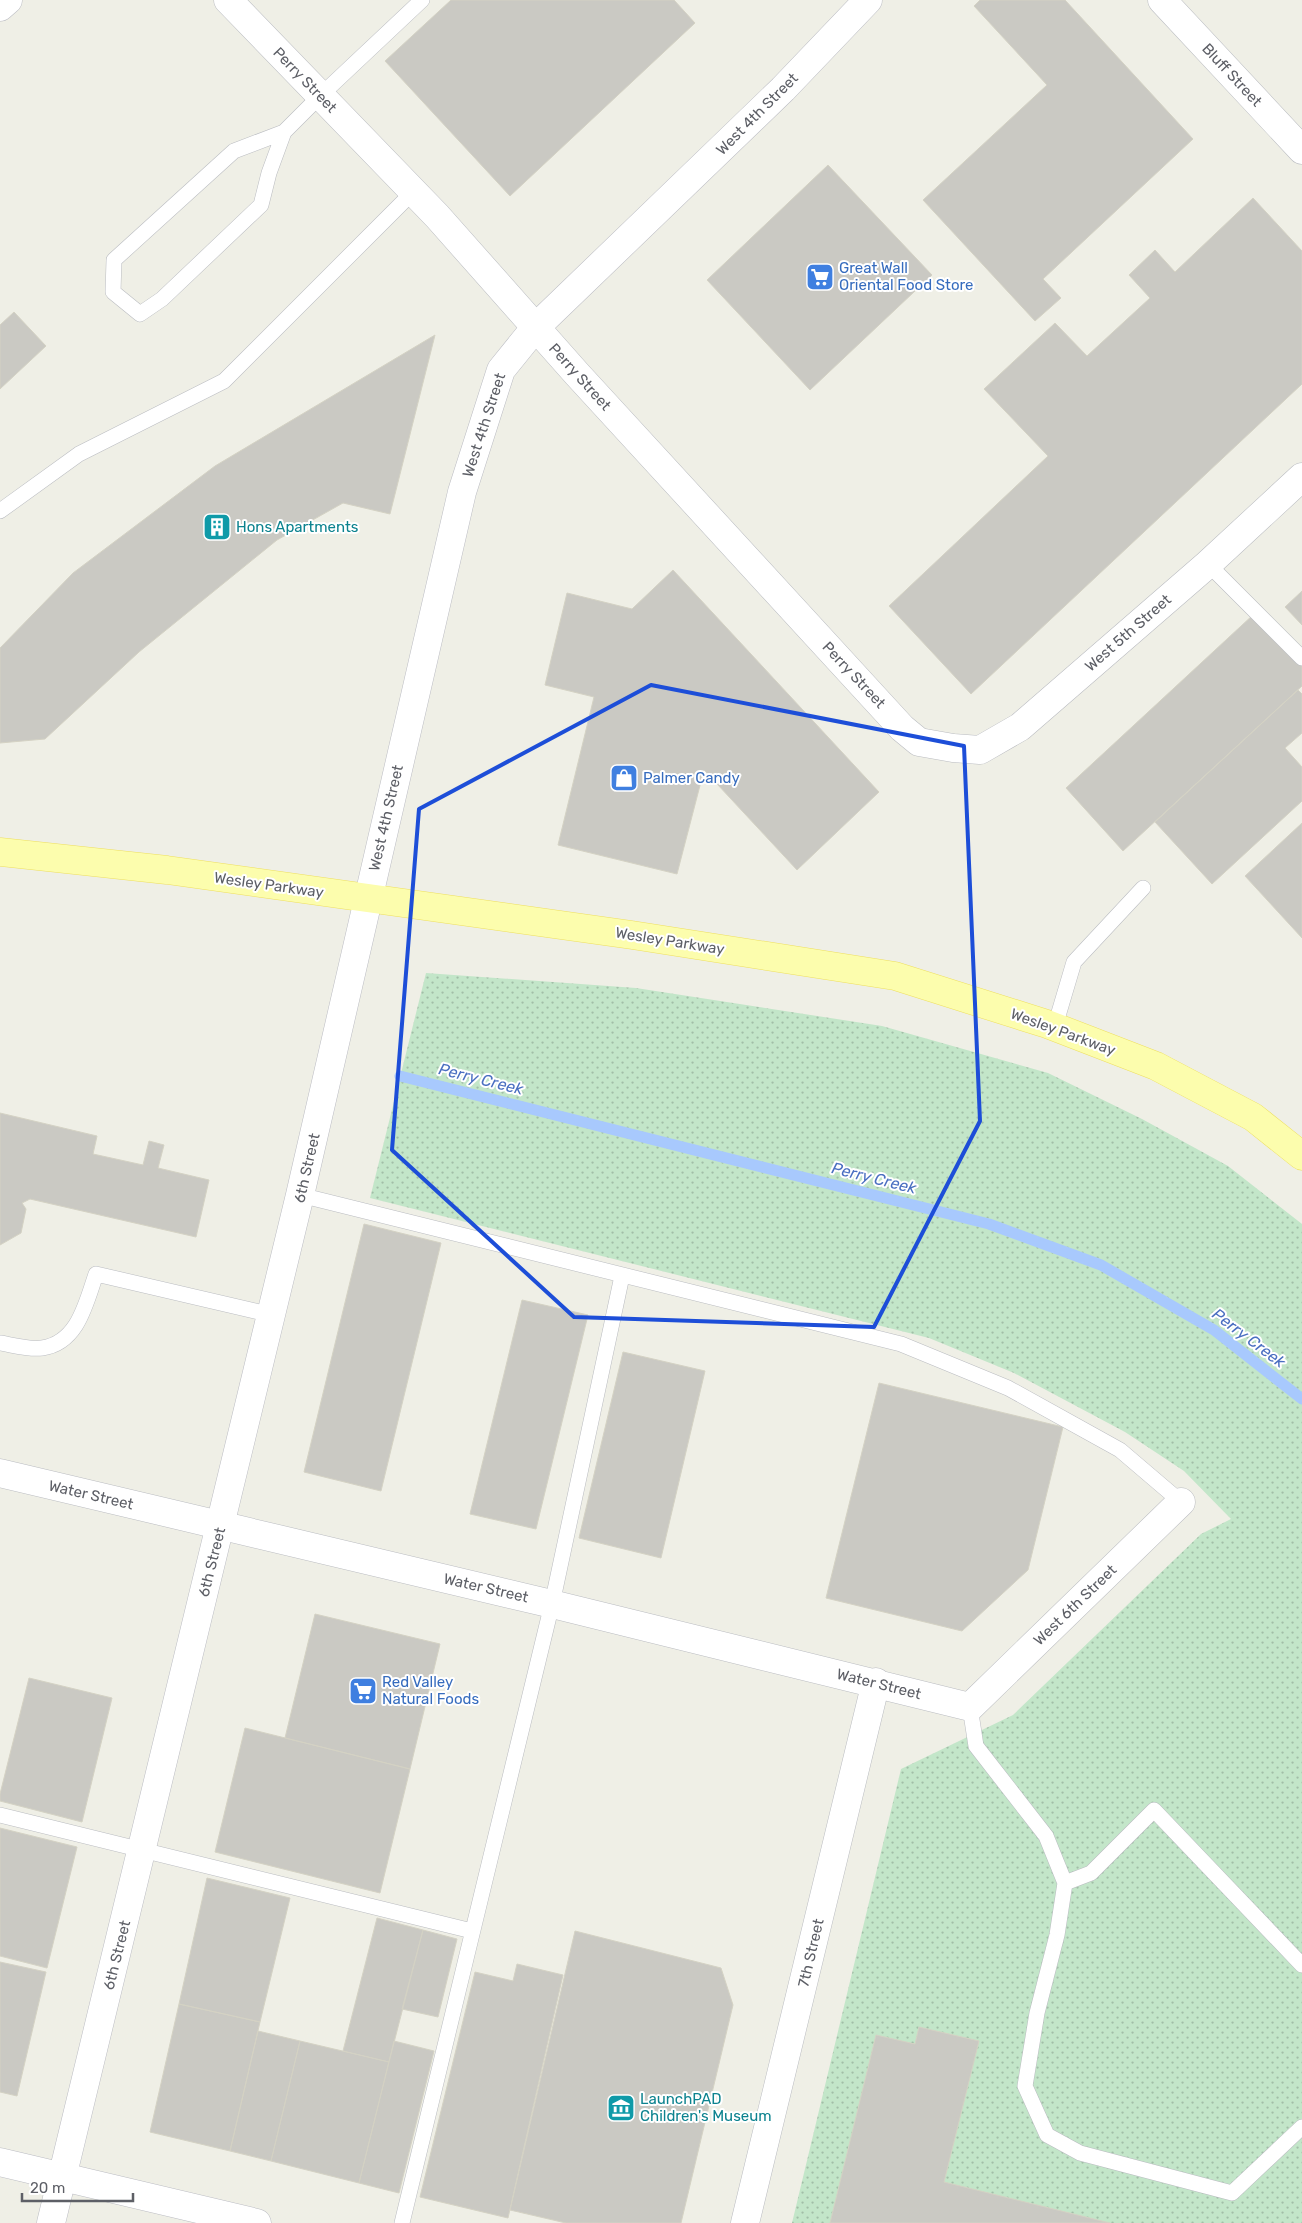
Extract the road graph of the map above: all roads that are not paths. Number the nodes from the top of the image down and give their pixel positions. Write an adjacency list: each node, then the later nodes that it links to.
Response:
1 (8, 0): 6 (street)
2 (228, 0): 7 (street, Perry Street)
3 (422, 0): 7 (lane)
4 (868, 0): 11 (street, West 4th Street)
5 (1162, 0): 9 (street, Bluff Street)
6 (0, 7)
7 (320, 96): 8 (lane); 10 (street, Perry Street)
8 (284, 132): 8 (lane)
9 (1302, 150)
10 (413, 192): 11 (street, Perry Street); 13 (lane)
11 (535, 328): 16 (street, Perry Street); 19 (street, West 4th Street)
12 (1302, 477): 14 (street, West 5th Street)
13 (0, 511)
14 (1208, 564): 15 (lane); 16 (street, West 5th Street)
15 (1302, 658)
16 (936, 745)
17 (0, 852): 19 (main road, Wesley Parkway)
18 (1143, 888): 20 (lane)
19 (368, 899): 20 (main road, Wesley Parkway); 22 (street, 6th Street)
20 (1055, 1026): 21 (main road, Wesley Parkway)
21 (1302, 1156)
22 (300, 1195): 23 (lane); 24 (street, 6th Street)
23 (622, 1276): 27 (lane); 29 (lane)
24 (272, 1314): 25 (lane); 28 (street, 6th Street)
25 (0, 1343)
26 (0, 1473): 28 (street, Water Street)
27 (1180, 1502): 31 (street, West 6th Street)
28 (221, 1525): 29 (street, Water Street); 33 (street, 6th Street)
29 (552, 1604): 30 (street, Water Street); 35 (lane)
30 (876, 1682): 31 (street, Water Street); 43 (street, 7th Street)
31 (970, 1707): 34 (lane)
32 (0, 1815): 33 (lane)
33 (143, 1849): 35 (lane); 39 (street, 6th Street)
34 (1064, 1883): 36 (lane); 37 (lane)
35 (472, 1931): 42 (lane)
36 (1302, 1965)
37 (1302, 2127)
38 (0, 2162): 39 (street)
39 (62, 2177): 40 (street, 6th Street); 41 (street)
40 (51, 2223)
41 (257, 2223)
42 (402, 2223)
43 (745, 2223)

